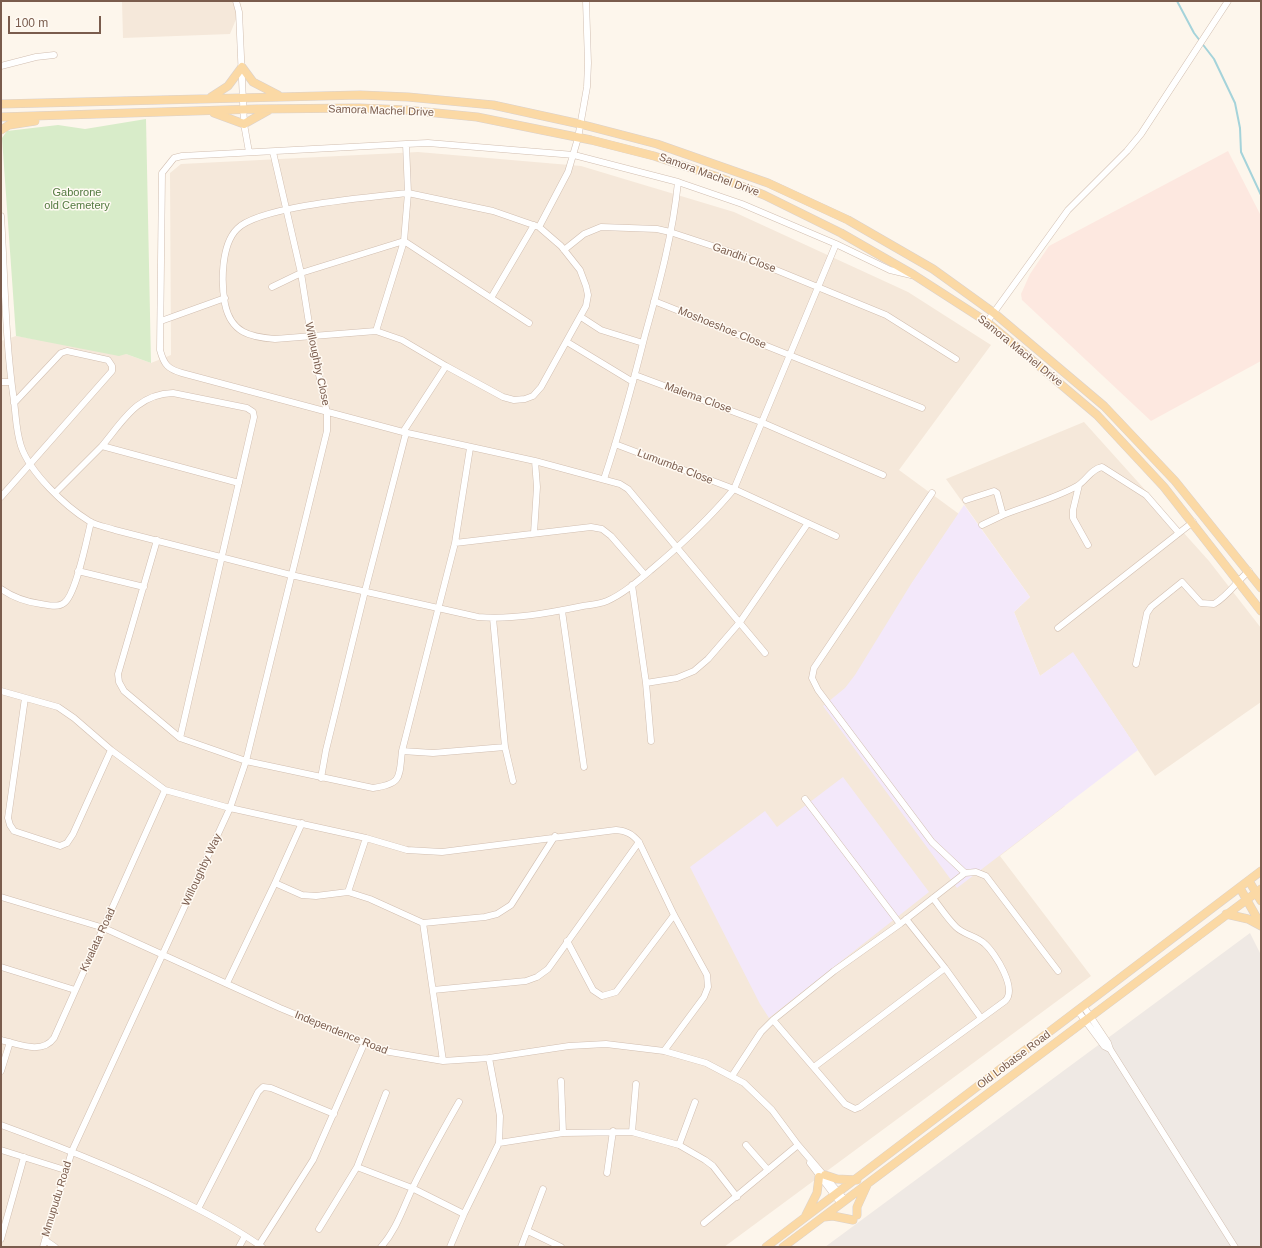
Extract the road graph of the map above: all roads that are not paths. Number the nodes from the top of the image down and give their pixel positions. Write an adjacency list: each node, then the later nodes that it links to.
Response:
1 (236, 1): 6 (street)
2 (586, 1): 17 (street)
3 (1228, 1): 40 (street)
4 (54, 55): 5 (street)
5 (1, 66)
6 (242, 66): 7 (street); 8 (main road); 9 (main road)
7 (244, 97): 8 (main road, Samora Machel Drive); 9 (main road, Samora Machel Drive); 11 (street)
8 (280, 97): 17 (main road, Samora Machel Drive)
9 (208, 98): 10 (main road, Samora Machel Drive)
10 (1, 104)
11 (244, 109): 12 (main road, Samora Machel Drive); 13 (main road, Samora Machel Drive); 16 (street)
12 (270, 110): 16 (main road); 19 (main road, Samora Machel Drive)
13 (210, 111): 14 (main road, Samora Machel Drive); 16 (main road)
14 (43, 116): 15 (main road, Samora Machel Drive); 18 (main road)
15 (1, 117)
16 (244, 124): 21 (street)
17 (580, 124): 19 (street); 40 (main road, Samora Machel Drive)
18 (1, 130)
19 (578, 138): 23 (street); 34 (main road, Samora Machel Drive)
20 (406, 144): 22 (street); 23 (street); 25 (street)
21 (248, 152): 22 (street); 42 (street)
22 (273, 152): 26 (street, Willoughby Close)
23 (574, 155): 24 (street); 28 (street)
24 (678, 182): 29 (street); 31 (street)
25 (408, 193): 26 (street); 28 (street); 30 (street)
26 (287, 209): 33 (street, Willoughby Close); 37 (street)
27 (1, 216): 54 (street)
28 (536, 226): 32 (street); 38 (street)
29 (670, 232): 32 (street, Gandhi Close); 35 (street, Gandhi Close); 39 (street)
30 (404, 241): 33 (street); 38 (street); 45 (street)
31 (836, 244): 34 (street); 35 (street)
32 (564, 250): 41 (street)
33 (301, 273): 36 (street); 46 (street, Willoughby Close)
34 (914, 275): 43 (main road, Samora Machel Drive)
35 (818, 286): 49 (street); 50 (street, Gandhi Close)
36 (272, 287)
37 (225, 298): 42 (street); 46 (street)
38 (491, 298): 44 (street)
39 (654, 301): 48 (street); 49 (street, Moshoeshoe Close)
40 (994, 312): 43 (street); 89 (main road, Samora Machel Drive)
41 (581, 317): 47 (street); 48 (street)
42 (161, 321): 58 (street)
43 (987, 322): 77 (main road, Samora Machel Drive)
44 (529, 323)
45 (376, 331): 46 (street); 51 (street)
46 (311, 336): 58 (street, Willoughby Close)
47 (567, 342): 51 (street); 55 (street)
48 (643, 343): 52 (street)
49 (790, 355): 57 (street, Moshoeshoe Close); 59 (street)
50 (956, 359)
51 (446, 366): 60 (street)
52 (635, 375): 55 (street); 59 (street, Malema Close)
53 (1, 382): 54 (street)
54 (11, 382): 56 (street)
55 (633, 382): 61 (street)
56 (14, 403): 65 (street); 65 (street)
57 (922, 408)
58 (327, 412): 60 (street); 90 (street, Willoughby Close)
59 (761, 422): 66 (street, Malema Close); 70 (street)
60 (405, 433): 63 (street); 97 (street)
61 (616, 444): 67 (street); 70 (street, Lumumba Close)
62 (102, 446): 68 (street); 68 (street); 71 (street)
63 (470, 448): 64 (street); 84 (street)
64 (535, 461): 67 (street); 80 (street)
65 (30, 464): 71 (street); 73 (street)
66 (883, 475)
67 (604, 479): 86 (street)
68 (239, 483): 87 (street)
69 (1079, 485): 75 (street); 81 (street); 85 (street)
70 (734, 489): 78 (street, Lumumba Close); 86 (street)
71 (55, 493): 76 (street)
72 (932, 493): 126 (street)
73 (1, 497)
74 (966, 500): 75 (street)
75 (1004, 515): 79 (street)
76 (91, 522): 83 (street); 88 (street)
77 (1193, 522): 81 (street); 92 (main road, Samora Machel Drive)
78 (808, 523): 82 (street, Lumumba Close); 102 (street)
79 (982, 525)
80 (534, 533): 84 (street); 91 (street)
81 (1179, 533): 103 (street)
82 (836, 536)
83 (157, 540): 87 (street); 94 (street)
84 (455, 543): 98 (street)
85 (1088, 545)
86 (677, 548): 91 (street); 102 (street)
87 (221, 555): 90 (street); 109 (street)
88 (78, 571): 94 (street); 96 (street)
89 (1249, 571): 92 (street); 95 (main road, Samora Machel Drive)
90 (291, 575): 97 (street); 114 (street, Willoughby Way)
91 (645, 575): 93 (street)
92 (1238, 580): 100 (main road, Samora Machel Drive); 105 (street)
93 (632, 585): 99 (street); 106 (street)
94 (144, 586): 109 (street)
95 (1261, 588)
96 (1, 589)
97 (365, 591): 98 (street); 116 (street)
98 (438, 608): 101 (street); 113 (street)
99 (562, 611): 101 (street); 115 (street)
100 (1261, 611)
101 (493, 618): 111 (street)
102 (740, 622): 104 (street); 106 (street)
103 (1058, 628)
104 (765, 653)
105 (1136, 664)
106 (646, 683): 110 (street)
107 (1, 691): 108 (street)
108 (25, 698): 112 (street); 112 (street)
109 (180, 738): 114 (street)
110 (651, 741)
111 (504, 746): 113 (street); 117 (street)
112 (111, 750): 118 (street)
113 (402, 751): 116 (street)
114 (246, 761): 116 (street); 120 (street, Willoughby Way)
115 (584, 767)
116 (321, 778)
117 (513, 781)
118 (165, 790): 120 (street); 142 (street, Kwalata Road)
119 (805, 799): 140 (street)
120 (230, 808): 121 (street); 144 (street, Willoughby Way)
121 (302, 823): 123 (street); 128 (street)
122 (555, 836): 123 (street); 124 (street); 139 (street)
123 (366, 838): 131 (street)
124 (639, 842): 137 (street); 143 (street)
125 (1261, 871): 127 (main road, Old Lobatse Road)
126 (965, 873): 133 (street); 147 (street)
127 (1249, 881): 129 (main road, Old Lobatse Road); 130 (main road)
128 (275, 883): 131 (street); 148 (street)
129 (1240, 888): 134 (main road); 151 (main road, Old Lobatse Road)
130 (1258, 891): 134 (main road, Old Lobatse Road); 135 (main road)
131 (348, 892): 139 (street)
132 (1, 897): 142 (street, Independence Road)
133 (933, 898): 138 (street); 152 (street)
134 (1246, 899): 136 (main road, Old Lobatse Road); 141 (main road)
135 (1261, 901)
136 (1226, 914): 141 (main road); 153 (main road, Old Lobatse Road)
137 (674, 915): 143 (street); 158 (street)
138 (906, 919): 140 (street); 146 (street)
139 (423, 923): 150 (street)
140 (900, 924): 154 (street)
141 (1261, 926)
142 (104, 928): 144 (street, Independence Road); 149 (street, Kwalata Road)
143 (567, 941): 150 (street)
144 (162, 955): 148 (street, Independence Road); 179 (street, Willoughby Way)
145 (1, 967): 149 (street)
146 (945, 968): 152 (street); 161 (street)
147 (1058, 971)
148 (227, 983): 157 (street, Independence Road)
149 (75, 990): 156 (street, Kwalata Road)
150 (433, 990): 160 (street)
151 (1081, 1009): 153 (street); 186 (main road, Old Lobatse Road)
152 (981, 1018): 161 (street)
153 (1088, 1019): 187 (main road, Old Lobatse Road); 213 (street)
154 (773, 1020): 161 (street); 163 (street)
155 (1, 1040): 156 (street, Kwalata Road)
156 (10, 1042): 162 (street)
157 (364, 1044): 160 (street, Independence Road); 169 (street)
158 (664, 1051): 159 (street, Independence Road); 163 (street, Independence Road)
159 (489, 1058): 160 (street, Independence Road); 174 (street)
160 (443, 1061)
161 (814, 1067)
162 (1, 1071)
163 (732, 1076): 177 (street, Independence Road)
164 (561, 1081): 173 (street)
165 (636, 1084): 172 (street)
166 (386, 1093): 181 (street)
167 (459, 1102): 188 (street)
168 (695, 1102): 175 (street)
169 (334, 1114): 193 (street); 203 (street)
170 (1, 1125): 179 (street)
171 (613, 1131): 172 (street); 173 (street); 184 (street)
172 (632, 1132): 175 (street)
173 (563, 1133): 174 (street)
174 (499, 1143): 194 (street)
175 (679, 1145): 191 (street)
176 (746, 1145): 183 (street)
177 (798, 1145): 183 (street); 185 (street, Independence Road)
178 (1, 1150): 180 (street)
179 (72, 1151): 182 (street, Mmupudu Road); 193 (street)
180 (24, 1157): 182 (street); 201 (street)
181 (357, 1167): 188 (street); 198 (street)
182 (65, 1170): 202 (street, Mmupudu Road)
183 (768, 1170): 191 (street)
184 (607, 1173)
185 (822, 1176): 186 (main road); 190 (street, Independence Road); 196 (main road)
186 (857, 1180): 190 (main road, Old Lobatse Road)
187 (868, 1183): 192 (main road, Old Lobatse Road); 195 (main road)
188 (412, 1188): 194 (street); 207 (street)
189 (543, 1189): 199 (street)
190 (837, 1194): 192 (street, Independence Road); 196 (main road, Old Lobatse Road)
191 (737, 1197): 197 (street)
192 (843, 1202): 195 (main road, Old Lobatse Road)
193 (198, 1209): 200 (street)
194 (464, 1214): 208 (street)
195 (823, 1217): 212 (main road, Old Lobatse Road)
196 (805, 1218): 211 (main road, Old Lobatse Road)
197 (704, 1223)
198 (319, 1229)
199 (528, 1231): 209 (street); 210 (street)
200 (245, 1236): 203 (street); 206 (street)
201 (1, 1239)
202 (45, 1240): 204 (street, Mmupudu Road); 205 (street)
203 (260, 1246)
204 (43, 1247)
205 (55, 1247)
206 (239, 1247)
207 (381, 1247)
208 (450, 1247)
209 (521, 1247)
210 (561, 1247)
211 (766, 1247)
212 (783, 1247)
213 (1235, 1247)

